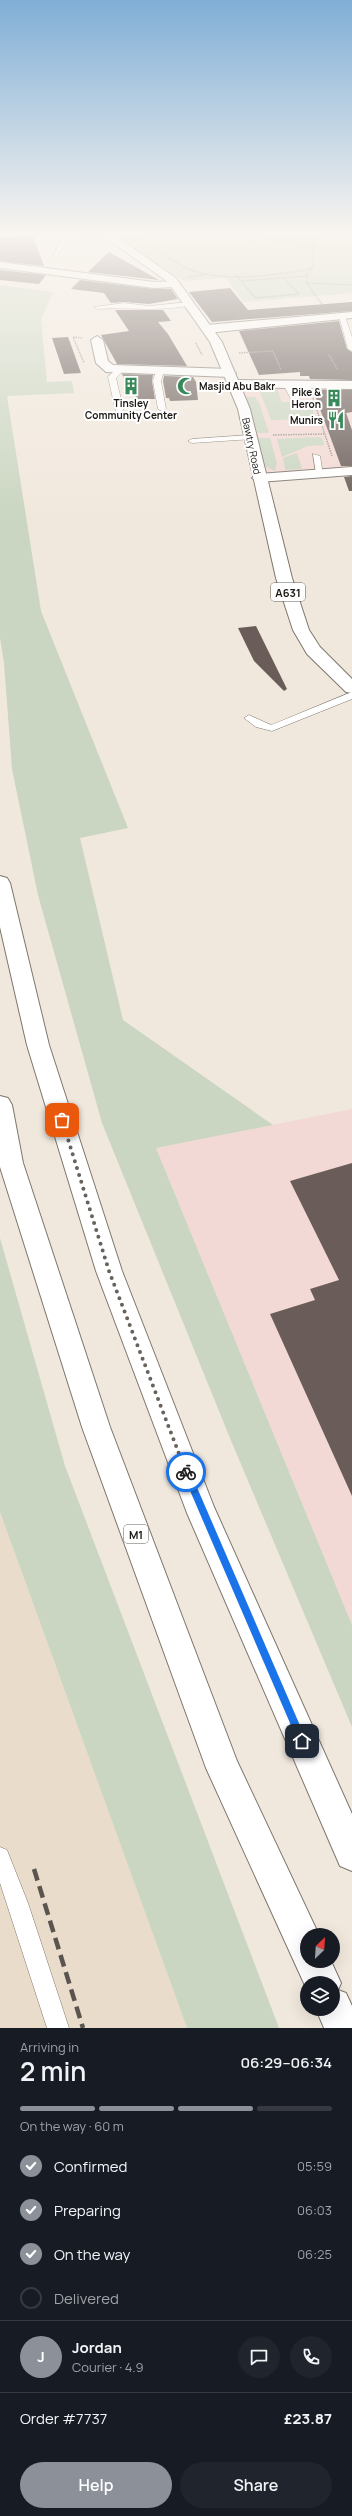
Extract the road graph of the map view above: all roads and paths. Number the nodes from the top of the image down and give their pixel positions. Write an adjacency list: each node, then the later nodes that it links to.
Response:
1 (196, 328): 9 (path)
2 (206, 328): 6 (main road, Bawtry Road / A631)
3 (346, 328): 5 (lane)
4 (97, 340): 7 (main road)
5 (352, 349)
6 (222, 354): 10 (main road, Bawtry Road / A631); 11 (path)
7 (119, 370): 8 (main road); 16 (lane)
8 (160, 371): 9 (main road); 15 (lane)
9 (216, 372): 10 (main road)
10 (232, 378): 11 (main road); 19 (main road, Bawtry Road / A631)
11 (287, 384): 12 (main road); 14 (lane)
12 (308, 384): 13 (main road); 17 (path)
13 (352, 385)
14 (295, 399)
15 (162, 409)
16 (120, 412)
17 (324, 434): 18 (path); 22 (path)
18 (273, 435)
19 (250, 437): 20 (lane); 24 (main road, Bawtry Road / A631)
20 (192, 441)
21 (316, 456): 23 (lane)
22 (345, 472): 23 (main road)
23 (320, 474): 24 (main road)
24 (259, 478): 25 (main road, Bawtry Road / A631)
25 (352, 688)
26 (352, 695): 27 (lane)
27 (249, 718)
28 (0, 883): 30 (main road)
29 (0, 1105): 32 (main road, M1)
30 (352, 1854)
31 (0, 1857): 34 (lane)
32 (300, 1934)
33 (338, 2016): 35 (main road)
34 (58, 2028)
35 (343, 2028)

